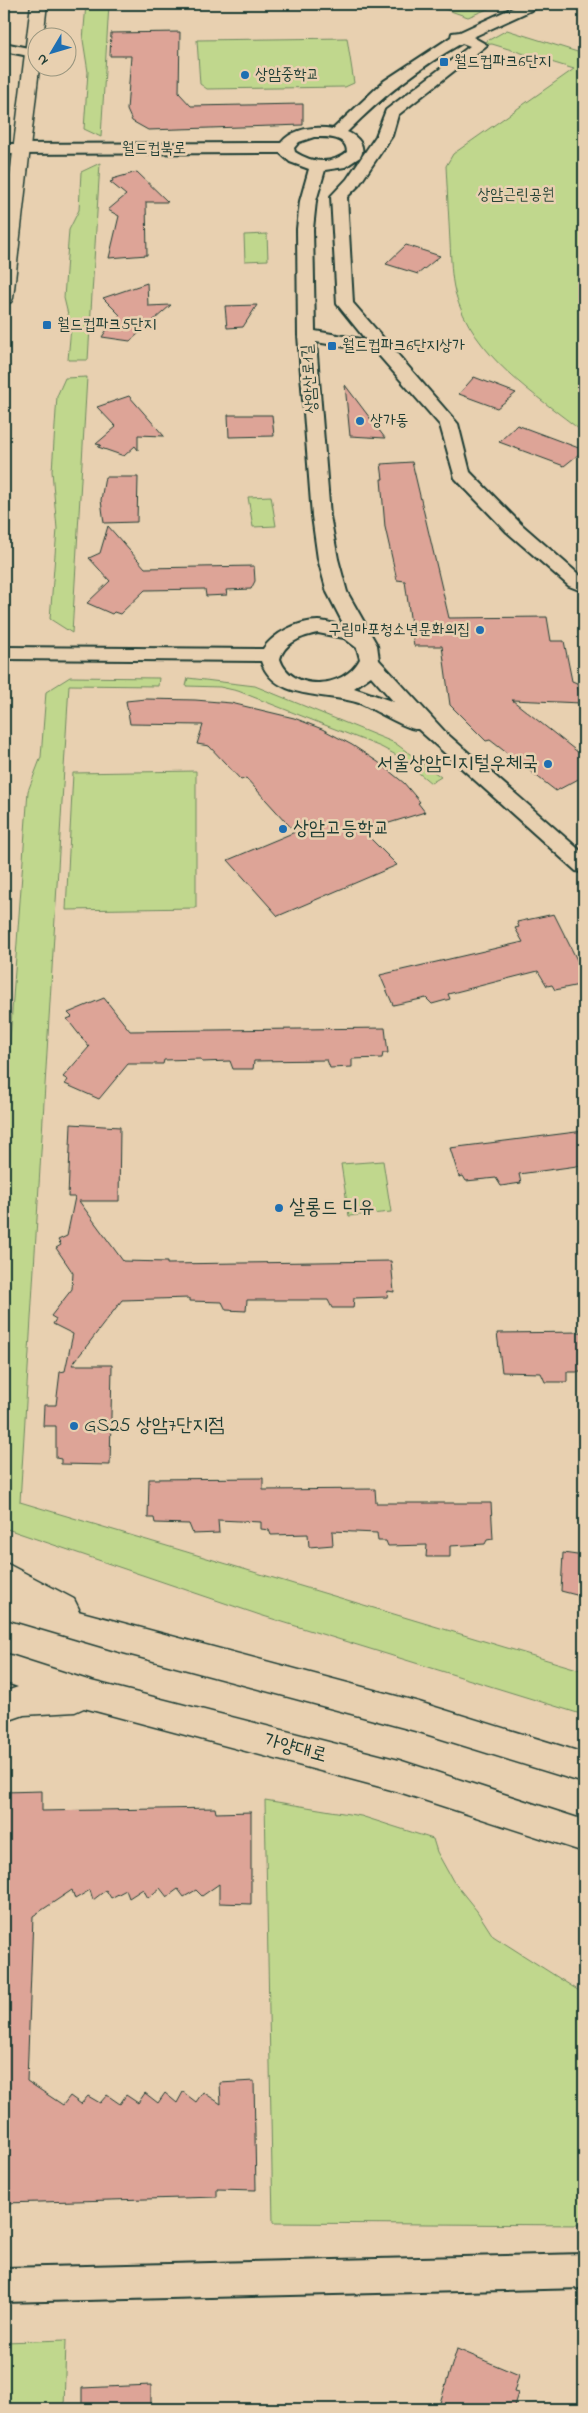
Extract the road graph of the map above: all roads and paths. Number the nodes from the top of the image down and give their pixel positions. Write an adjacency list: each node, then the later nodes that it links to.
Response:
1 (40, 4): 3 (main road)
2 (533, 4): 4 (street)
3 (38, 28)
4 (460, 37): 8 (street); 16 (street)
5 (4, 47): 6 (street)
6 (28, 52)
7 (32, 78): 11 (main road)
8 (336, 134): 9 (street); 12 (street)
9 (286, 148): 11 (street, 월드컵북로); 12 (street)
10 (4, 149): 11 (street, 월드컵북로)
11 (23, 149): 13 (main road)
12 (318, 166): 15 (street, 상암산로1길)
13 (4, 294): 14 (main road)
14 (4, 298)
15 (307, 335): 16 (street); 18 (street, 상암산로1길)
16 (382, 348): 17 (street)
17 (584, 586)
18 (337, 592): 19 (street); 21 (street, 상암산로1길)
19 (306, 628): 21 (street); 22 (street)
20 (4, 653): 22 (street)
21 (367, 653): 23 (street); 24 (street)
22 (271, 655): 23 (street)
23 (323, 689): 24 (street)
24 (439, 738): 25 (street)
25 (584, 866)
26 (4, 1576): 28 (main road)
27 (4, 1604): 28 (main road)
28 (116, 1637): 32 (main road)
29 (4, 1668): 30 (main road, 가양대로)
30 (91, 1696): 31 (main road); 33 (main road, 가양대로)
31 (4, 1707)
32 (584, 1768)
33 (584, 1836)
34 (584, 2271): 35 (street)
35 (4, 2285)

